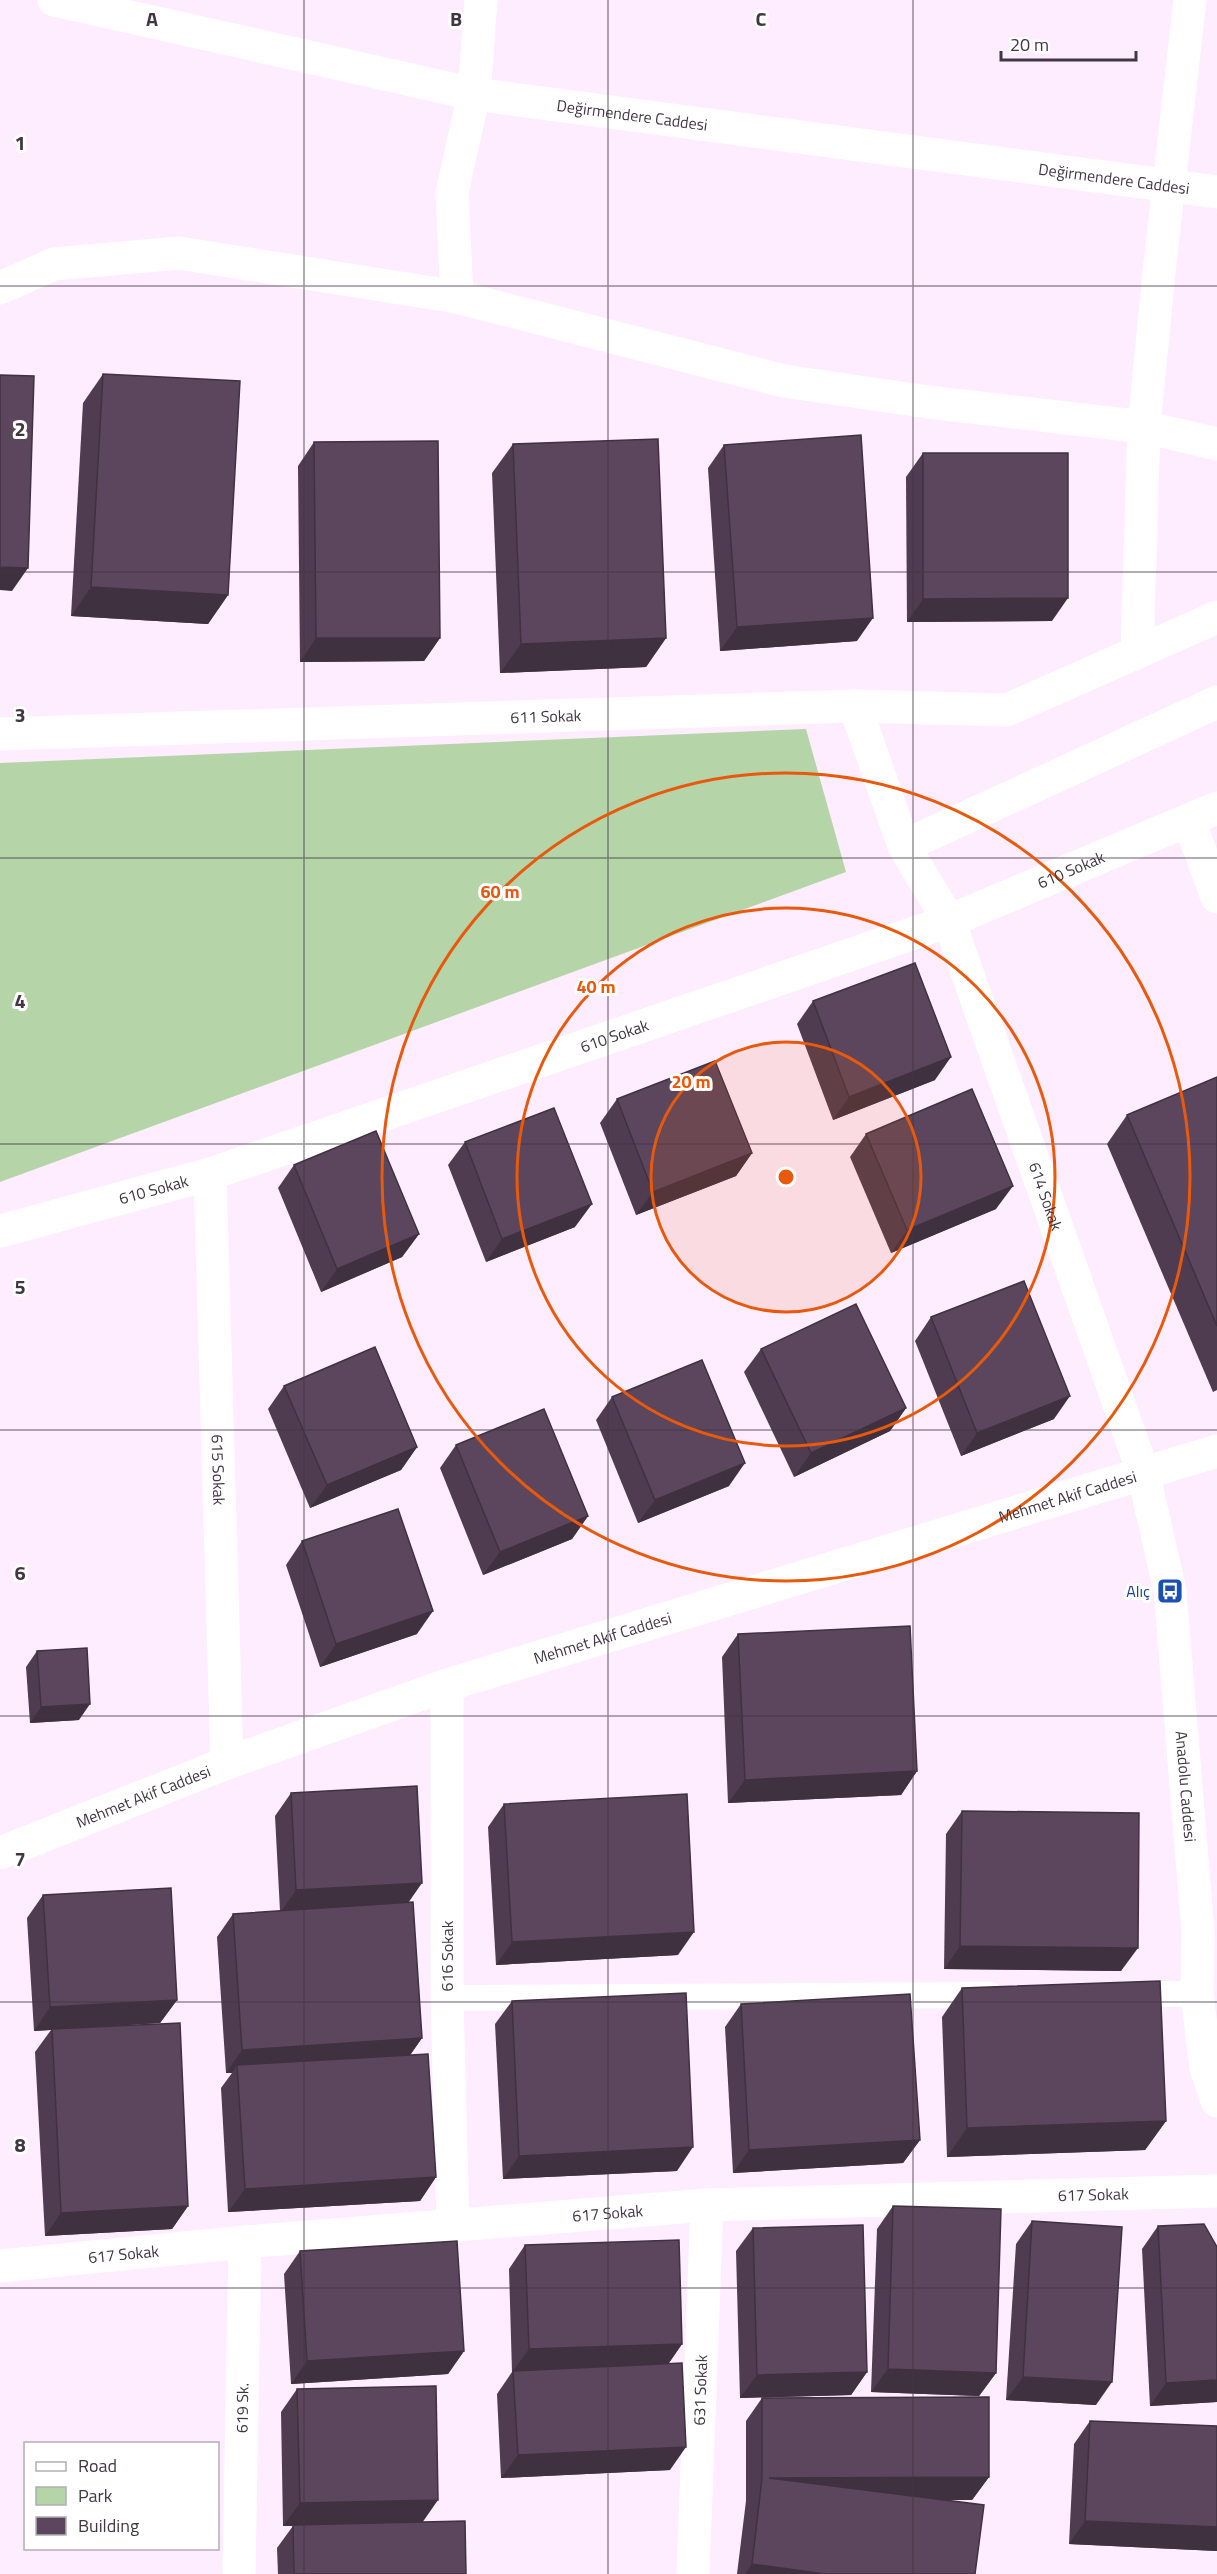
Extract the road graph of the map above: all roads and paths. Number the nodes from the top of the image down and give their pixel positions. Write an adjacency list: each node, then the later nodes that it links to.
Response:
1 (54, 0): 4 (street, Değirmendere Caddesi)
2 (482, 0): 4 (street)
3 (1190, 0): 5 (street)
4 (474, 94): 5 (street, Değirmendere Caddesi); 8 (street)
5 (1169, 186): 6 (street, Değirmendere Caddesi); 9 (street)
6 (1217, 192)
7 (0, 288): 8 (street)
8 (457, 297): 9 (street)
9 (1144, 427): 10 (street); 12 (street)
10 (1217, 444)
11 (1217, 617): 12 (street, 611 Sokak)
12 (1137, 653): 14 (street, 611 Sokak)
13 (1217, 702): 17 (street)
14 (855, 706): 15 (street, 611 Sokak); 17 (street)
15 (0, 734)
16 (1203, 815): 18 (street); 19 (street, 610 Sokak)
17 (904, 846): 19 (street)
18 (1217, 897)
19 (949, 921): 20 (street, 610 Sokak); 23 (street, 614 Sokak)
20 (210, 1174): 21 (street, 610 Sokak); 25 (street, 615 Sokak)
21 (0, 1231)
22 (1217, 1451): 23 (street, Mehmet Akif Caddesi)
23 (1143, 1472): 24 (street, Mehmet Akif Caddesi); 27 (street, Anadolu Caddesi)
24 (447, 1685): 25 (street, Mehmet Akif Caddesi); 31 (street, 616 Sokak)
25 (227, 1764): 26 (street, Mehmet Akif Caddesi)
26 (0, 1853)
27 (1207, 1931): 29 (street, Anadolu Caddesi)
28 (1102, 1994): 29 (lane)
29 (1197, 1994): 32 (street, Anadolu Caddesi)
30 (1019, 1995): 31 (lane)
31 (447, 1998): 35 (street, 616 Sokak)
32 (1217, 2102)
33 (1217, 2191): 34 (street, 617 Sokak)
34 (707, 2205): 35 (street, 617 Sokak); 39 (street, 631 Sokak)
35 (453, 2226): 36 (street, 617 Sokak)
36 (245, 2242): 37 (street, 617 Sokak); 38 (street, 619 Sk.)
37 (0, 2266)
38 (239, 2574)
39 (693, 2574)

